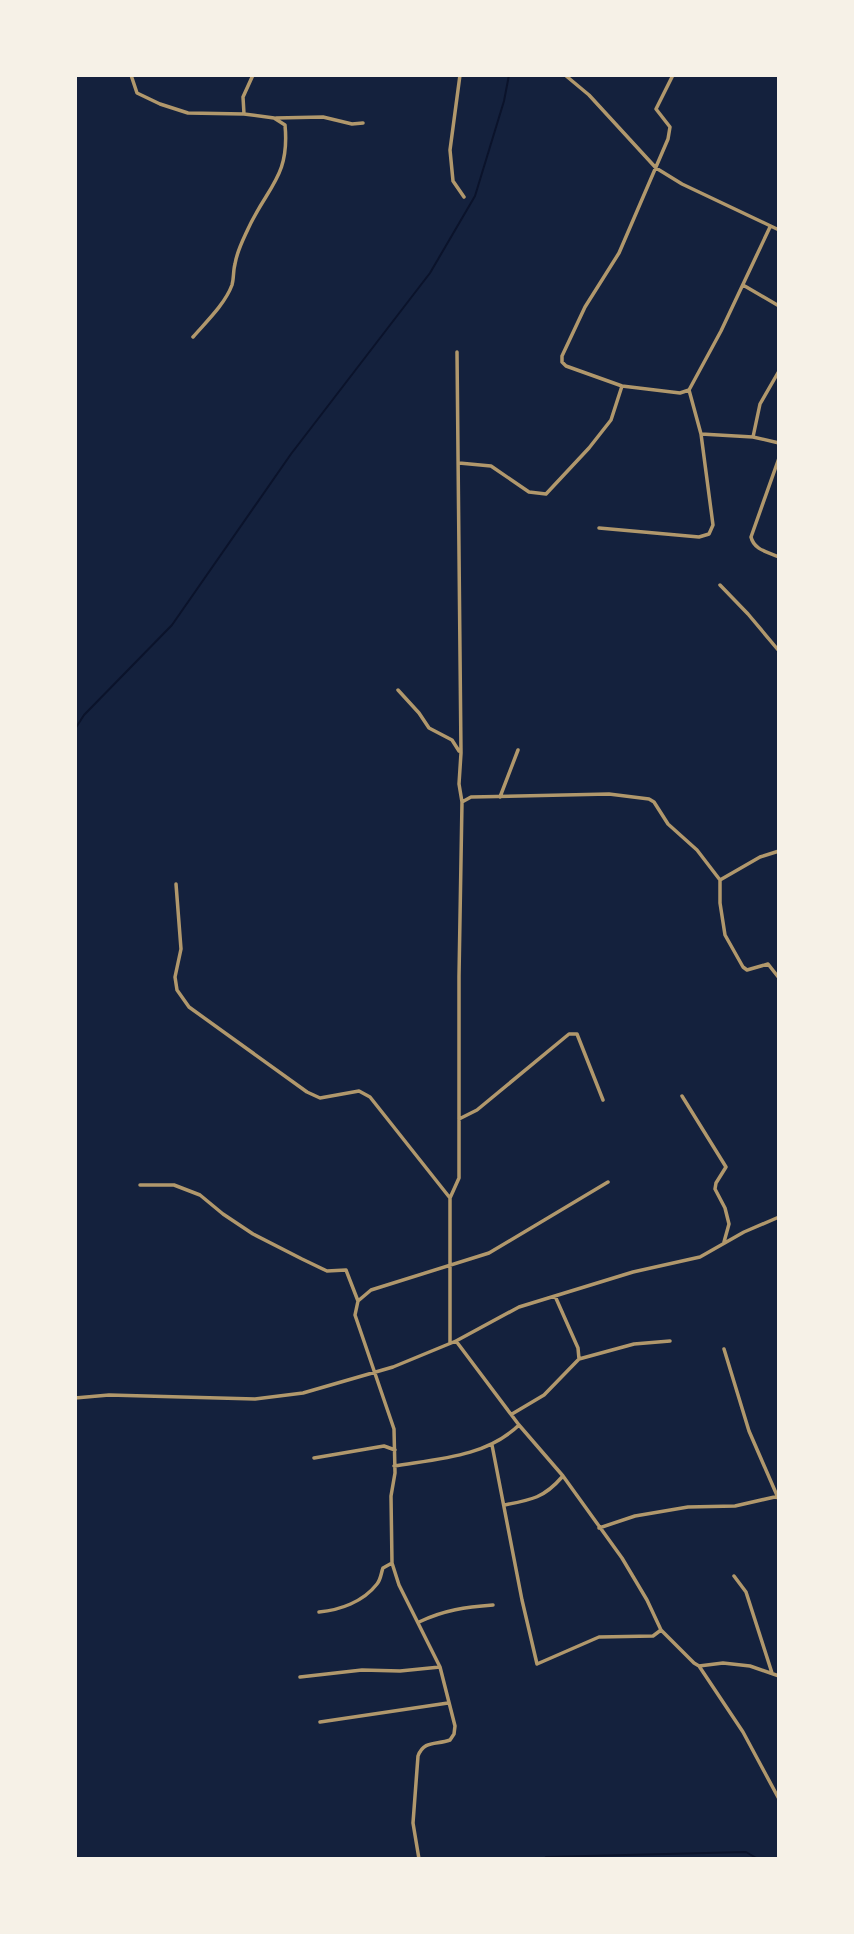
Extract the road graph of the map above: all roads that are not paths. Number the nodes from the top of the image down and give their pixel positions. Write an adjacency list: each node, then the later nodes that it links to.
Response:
1 (131, 75): 6 (street)
2 (253, 75): 6 (street)
3 (460, 75): 10 (street)
4 (565, 75): 9 (street)
5 (673, 75): 9 (street)
6 (244, 114): 7 (street)
7 (274, 118): 8 (street); 15 (street)
8 (363, 123)
9 (656, 168): 11 (street); 18 (street)
10 (464, 197)
11 (770, 227): 12 (street); 13 (street)
12 (779, 230)
13 (743, 285): 14 (street); 19 (street)
14 (779, 306)
15 (193, 337)
16 (457, 352): 24 (street)
17 (779, 371): 21 (street)
18 (622, 386): 19 (street); 24 (street)
19 (689, 390): 20 (street)
20 (701, 434): 21 (street); 25 (street)
21 (753, 437): 22 (street)
22 (779, 443)
23 (779, 457): 26 (street)
24 (459, 463): 31 (street)
25 (599, 528)
26 (779, 557)
27 (720, 585): 28 (street)
28 (779, 651)
29 (398, 691): 31 (street)
30 (517, 750): 32 (street)
31 (461, 753): 33 (street)
32 (500, 797): 33 (street); 35 (street)
33 (463, 802): 40 (street)
34 (779, 851): 35 (street)
35 (720, 880): 37 (street)
36 (176, 884): 43 (street)
37 (779, 978)
38 (682, 1096): 45 (street)
39 (603, 1100): 40 (street)
40 (459, 1119): 43 (street)
41 (608, 1182): 46 (street)
42 (140, 1185): 48 (street)
43 (450, 1198): 46 (street)
44 (779, 1217): 45 (street)
45 (723, 1244): 47 (street)
46 (450, 1264): 48 (street); 51 (street)
47 (555, 1295): 49 (street); 53 (street)
48 (358, 1301): 54 (street)
49 (456, 1341): 51 (street); 56 (street)
50 (670, 1341): 53 (street)
51 (450, 1343): 54 (street)
52 (724, 1349): 63 (street)
53 (579, 1359): 56 (street)
54 (374, 1373): 55 (street); 59 (street)
55 (75, 1398)
56 (512, 1414): 57 (street)
57 (519, 1425): 58 (street); 62 (street)
58 (492, 1445): 61 (street); 64 (street)
59 (395, 1450): 60 (street); 61 (street)
60 (314, 1458)
61 (394, 1466): 66 (street)
62 (563, 1476): 64 (street); 65 (street)
63 (778, 1498): 65 (street)
64 (504, 1505): 71 (street)
65 (599, 1528): 71 (street)
66 (392, 1563): 69 (street); 70 (street)
67 (734, 1576): 74 (street)
68 (493, 1605): 70 (street)
69 (318, 1612)
70 (419, 1622): 73 (street)
71 (661, 1630): 72 (street)
72 (699, 1666): 74 (street); 79 (street)
73 (440, 1667): 76 (street); 77 (street)
74 (772, 1673): 75 (street)
75 (779, 1675)
76 (300, 1677)
77 (448, 1703): 78 (street); 80 (street)
78 (320, 1722)
79 (779, 1799)
80 (418, 1859)

